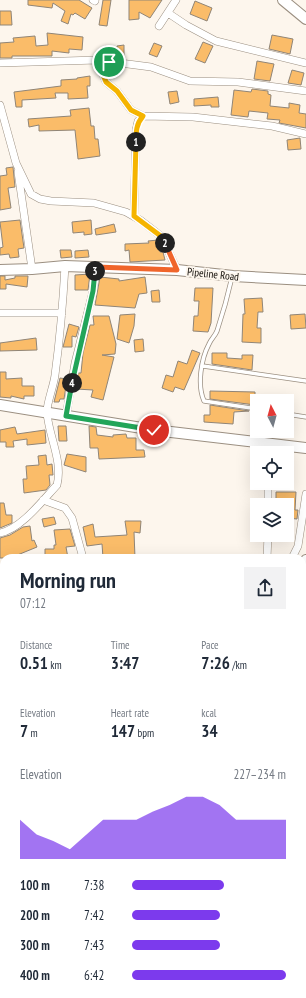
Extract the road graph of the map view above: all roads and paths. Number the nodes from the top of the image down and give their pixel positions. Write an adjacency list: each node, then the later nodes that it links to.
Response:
1 (176, 0): 3 (street)
2 (283, 0): 4 (main road)
3 (168, 13): 5 (street); 8 (street)
4 (305, 16)
5 (159, 26)
6 (97, 60): 7 (street); 9 (street); 11 (street)
7 (0, 63)
8 (306, 63)
9 (306, 91)
10 (0, 105): 13 (street)
11 (143, 116): 12 (street); 14 (street)
12 (306, 134)
13 (16, 163): 14 (street); 17 (street)
14 (134, 216): 19 (street)
15 (65, 266): 16 (main road, Pipeline Road); 17 (main road, Pipeline Road); 23 (street)
16 (96, 267): 19 (main road, Pipeline Road); 30 (street)
17 (32, 269): 18 (main road, Pipeline Road)
18 (0, 270)
19 (177, 270): 20 (main road, Pipeline Road)
20 (233, 276): 21 (main road, Pipeline Road); 24 (lane)
21 (306, 280)
22 (0, 313): 23 (street)
23 (62, 313): 28 (street)
24 (203, 366): 25 (lane); 27 (lane)
25 (306, 382)
26 (0, 405): 28 (main road)
27 (250, 408)
28 (47, 412): 30 (main road); 36 (street)
29 (294, 415): 31 (lane)
30 (66, 416): 32 (main road)
31 (306, 417)
32 (255, 446)
33 (294, 448): 34 (main road)
34 (306, 448)
35 (306, 494): 41 (street)
36 (43, 500): 37 (street); 39 (street)
37 (0, 532)
38 (268, 542): 40 (street)
39 (82, 554)
40 (267, 554)
41 (294, 554)

